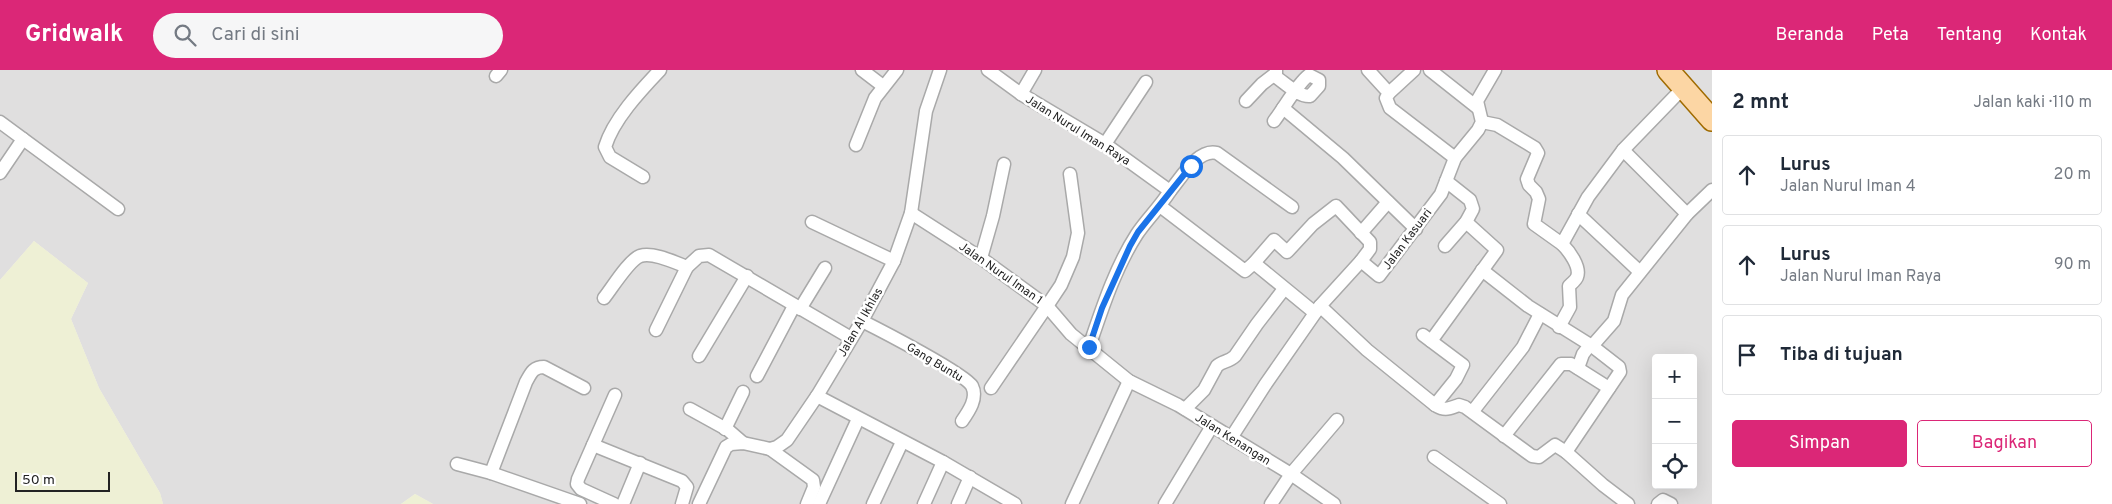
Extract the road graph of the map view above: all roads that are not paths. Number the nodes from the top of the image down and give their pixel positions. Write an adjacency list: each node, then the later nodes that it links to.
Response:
1 (660, 70): 33 (street)
2 (862, 70): 14 (street)
3 (898, 70): 14 (street)
4 (940, 70): 41 (street, Jalan Al Ikhlas)
5 (988, 70): 17 (street, Jalan Nurul Iman Raya)
6 (1035, 70): 17 (street)
7 (1368, 70): 16 (street)
8 (1414, 70): 16 (street)
9 (1430, 70): 20 (street)
10 (1494, 70): 20 (street)
11 (1668, 70): 15 (main road)
12 (1275, 72): 18 (street); 19 (street)
13 (1146, 82): 26 (street)
14 (883, 86): 27 (street)
15 (1683, 88): 21 (main road); 28 (street)
16 (1389, 93): 29 (street)
17 (1021, 94): 26 (street, Jalan Nurul Iman Raya)
18 (1246, 101)
19 (1283, 108): 22 (street); 37 (street)
20 (1478, 108): 24 (street)
21 (1712, 120)
22 (1274, 121)
23 (0, 122): 25 (street)
24 (1482, 122): 29 (street, Jalan Kasuari); 48 (street)
25 (23, 139): 31 (street); 40 (street)
26 (1104, 144): 36 (street, Jalan Nurul Iman Raya)
27 (856, 145)
28 (1623, 150): 42 (street); 43 (street)
29 (1455, 158): 34 (street, Jalan Kasuari)
30 (1004, 164): 50 (street)
31 (0, 173)
32 (1070, 174): 61 (street)
33 (642, 177)
34 (1446, 181): 45 (street); 46 (street, Jalan Kasuari)
35 (1712, 190): 43 (street)
36 (1170, 191): 38 (street); 39 (street)
37 (1388, 202): 46 (street); 47 (street)
38 (1160, 206): 53 (street); 70 (street)
39 (1292, 207)
40 (118, 209)
41 (911, 213): 50 (street, Jalan Nurul Iman 1); 51 (street, Jalan Al Ikhlas)
42 (1578, 214): 48 (street); 57 (street)
43 (1687, 214): 57 (street)
44 (812, 222): 51 (street)
45 (1466, 222): 49 (street); 56 (street)
46 (1416, 229): 52 (street, Jalan Kasuari)
47 (1361, 233): 52 (street); 53 (street)
48 (1562, 244): 66 (street)
49 (1445, 246)
50 (981, 258): 61 (street, Jalan Nurul Iman 1)
51 (894, 261): 65 (street, Jalan Al Ikhlas)
52 (1361, 261): 63 (street)
53 (1254, 263): 59 (street)
54 (687, 267): 58 (street); 60 (street); 67 (street)
55 (825, 268): 62 (street)
56 (1482, 270): 64 (street); 81 (street)
57 (1640, 272): 69 (street)
58 (747, 276): 62 (street); 71 (street)
59 (1284, 289): 63 (street); 83 (street)
60 (604, 298)
61 (1047, 306): 70 (street, Jalan Nurul Iman 1); 76 (street)
62 (797, 308): 68 (street); 73 (street)
63 (1317, 310): 81 (street); 91 (street)
64 (1540, 314): 66 (street); 84 (street)
65 (862, 321): 68 (street, Jalan Al Ikhlas); 87 (street, Gang Buntu)
66 (1559, 326): 69 (street)
67 (656, 330)
68 (851, 338): 80 (street, Jalan Al Ikhlas)
69 (1591, 346): 72 (street); 77 (street)
70 (1089, 347): 74 (street, Jalan Nurul Iman 1)
71 (699, 356)
72 (1578, 368): 77 (street); 90 (street)
73 (757, 376)
74 (1129, 381): 83 (street, Jalan Kenangan); 115 (street)
75 (584, 388): 101 (street)
76 (991, 388)
77 (1609, 388): 96 (street)
78 (743, 392): 89 (street)
79 (616, 395): 94 (street)
80 (817, 396): 85 (street); 95 (street, Jalan Al Ikhlas)
81 (1435, 405): 84 (street)
82 (690, 409): 89 (street)
83 (1185, 409): 88 (street, Jalan Kenangan)
84 (1472, 412): 90 (street)
85 (858, 419): 92 (street); 111 (street)
86 (1337, 420): 102 (street)
87 (962, 421)
88 (1212, 426): 91 (street, Jalan Kenangan); 116 (street)
89 (725, 429): 93 (street)
90 (1504, 436): 96 (street)
91 (1231, 438): 102 (street, Jalan Kenangan)
92 (902, 442): 98 (street); 112 (street)
93 (743, 443): 95 (street); 109 (street)
94 (593, 445): 99 (street); 106 (street)
95 (770, 449): 110 (street)
96 (1566, 452): 120 (street)
97 (1434, 457): 119 (street)
98 (943, 462): 103 (street); 113 (street)
99 (640, 463): 107 (street); 108 (street)
100 (458, 464): 101 (street)
101 (491, 473): 105 (street)
102 (1291, 474): 117 (street); 118 (street, Jalan Kenangan)
103 (970, 477): 104 (street); 114 (street)
104 (1011, 503)
105 (580, 504)
106 (614, 504)
107 (623, 504)
108 (682, 504)
109 (699, 504)
110 (807, 504)
111 (819, 504)
112 (873, 504)
113 (924, 504)
114 (958, 504)
115 (1072, 504)
116 (1165, 504)
117 (1271, 504)
118 (1334, 504)
119 (1500, 504)
120 (1628, 504)
121 (1658, 504): 122 (street)
122 (1671, 504)

